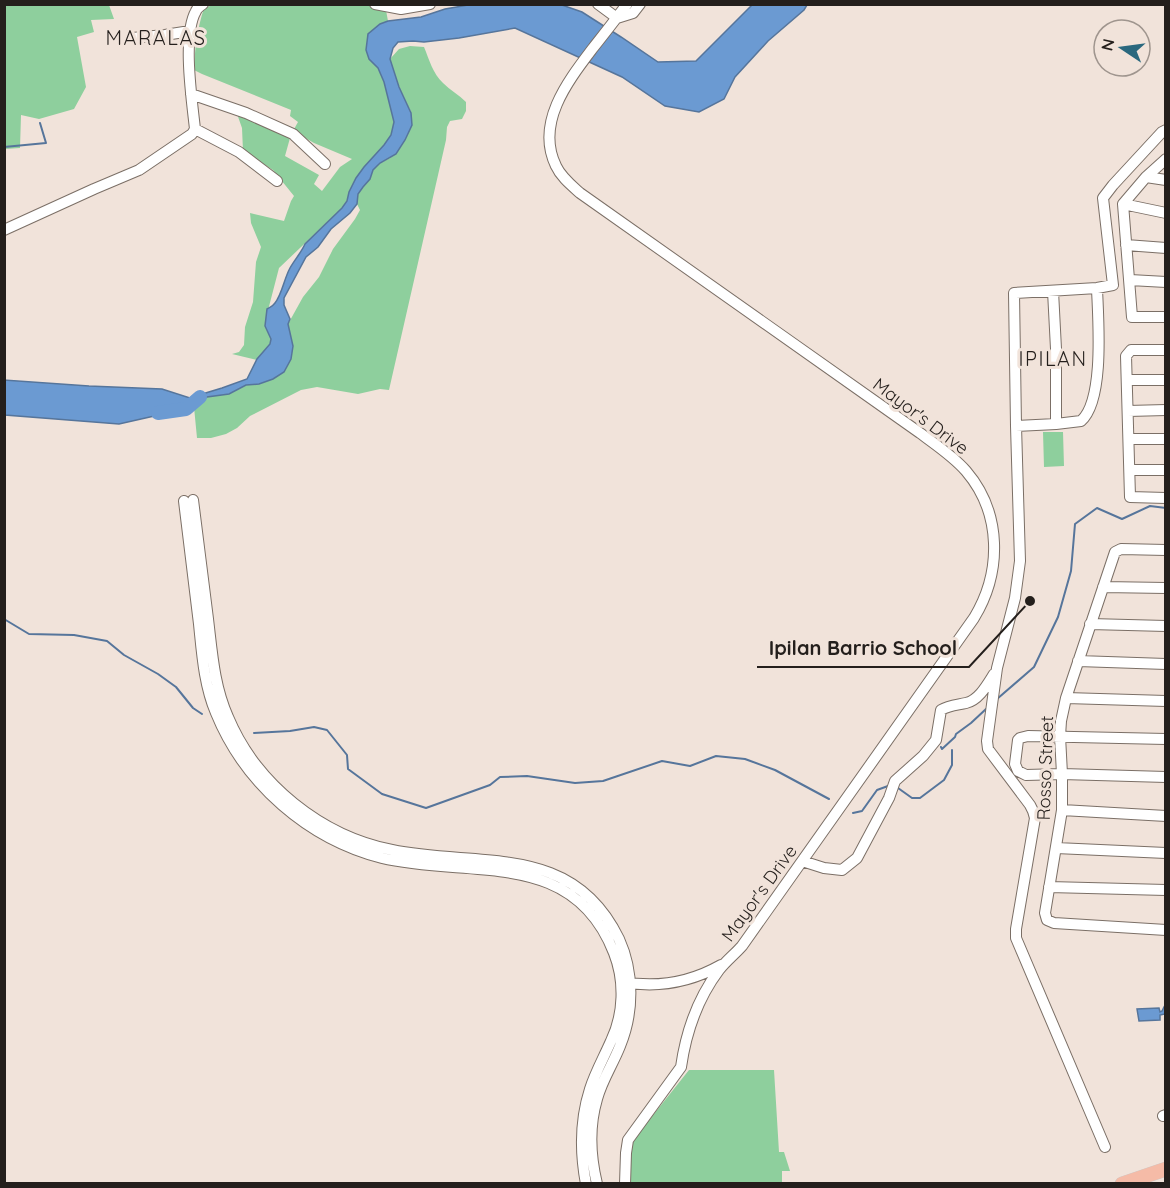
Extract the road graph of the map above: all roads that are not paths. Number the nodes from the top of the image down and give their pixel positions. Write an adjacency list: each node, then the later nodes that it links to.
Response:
1 (203, 4): 8 (street)
2 (375, 4): 3 (street)
3 (430, 4)
4 (598, 4): 7 (street)
5 (627, 4): 7 (street, Mayor's Drive)
6 (640, 4): 7 (street, Mayor's Drive)
7 (614, 20): 59 (street, Mayor's Drive)
8 (190, 31): 9 (street); 10 (street)
9 (132, 38)
10 (191, 94): 11 (street); 14 (street)
11 (195, 129): 17 (street); 20 (street)
12 (1166, 130): 25 (street)
13 (1166, 159): 15 (street)
14 (325, 164)
15 (1146, 177): 16 (street); 18 (street)
16 (1166, 180)
17 (277, 181)
18 (1123, 204): 19 (street); 21 (street)
19 (1166, 213)
20 (4, 230)
21 (1126, 245): 22 (street); 23 (street)
22 (1166, 248)
23 (1130, 280): 24 (street); 27 (street)
24 (1166, 282)
25 (1097, 288): 26 (street); 33 (street)
26 (1053, 291): 33 (street); 34 (street)
27 (1166, 317)
28 (1166, 350): 29 (street)
29 (1127, 380): 30 (street); 32 (street)
30 (1166, 380)
31 (1166, 410): 32 (street)
32 (1128, 411): 35 (street)
33 (1056, 424): 34 (street)
34 (1016, 426): 48 (street)
35 (1129, 439): 36 (street); 37 (street)
36 (1166, 439)
37 (1130, 470): 38 (street); 39 (street)
38 (1166, 470)
39 (1166, 498)
40 (188, 500): 64 (street)
41 (1166, 550): 42 (street, Rosso Street)
42 (1103, 587): 43 (street); 44 (street, Rosso Street)
43 (1166, 588)
44 (1090, 624): 45 (street); 46 (street, Rosso Street)
45 (1166, 626)
46 (1078, 661): 47 (street); 49 (street, Rosso Street)
47 (1166, 663)
48 (997, 668): 59 (street); 65 (street)
49 (1066, 698): 50 (street); 51 (street, Rosso Street)
50 (1166, 701)
51 (1060, 736): 52 (street); 53 (street, Rosso Street); 53 (street)
52 (1166, 739)
53 (1062, 774): 54 (street); 55 (street, Rosso Street)
54 (1166, 777)
55 (1062, 810): 56 (street); 57 (street, Rosso Street)
56 (1166, 816)
57 (1056, 848): 58 (street); 60 (street, Rosso Street)
58 (1166, 853)
59 (802, 861): 63 (street, Mayor's Drive)
60 (1049, 887): 61 (street); 62 (street, Rosso Street)
61 (1166, 890)
62 (1166, 930)
63 (726, 962): 64 (street); 69 (street, Mayor's Drive)
64 (626, 982): 67 (street); 68 (street)
65 (1105, 1147)
66 (1166, 1169): 70 (main road)
67 (586, 1184)
68 (597, 1184)
69 (625, 1184)
70 (1122, 1184)

